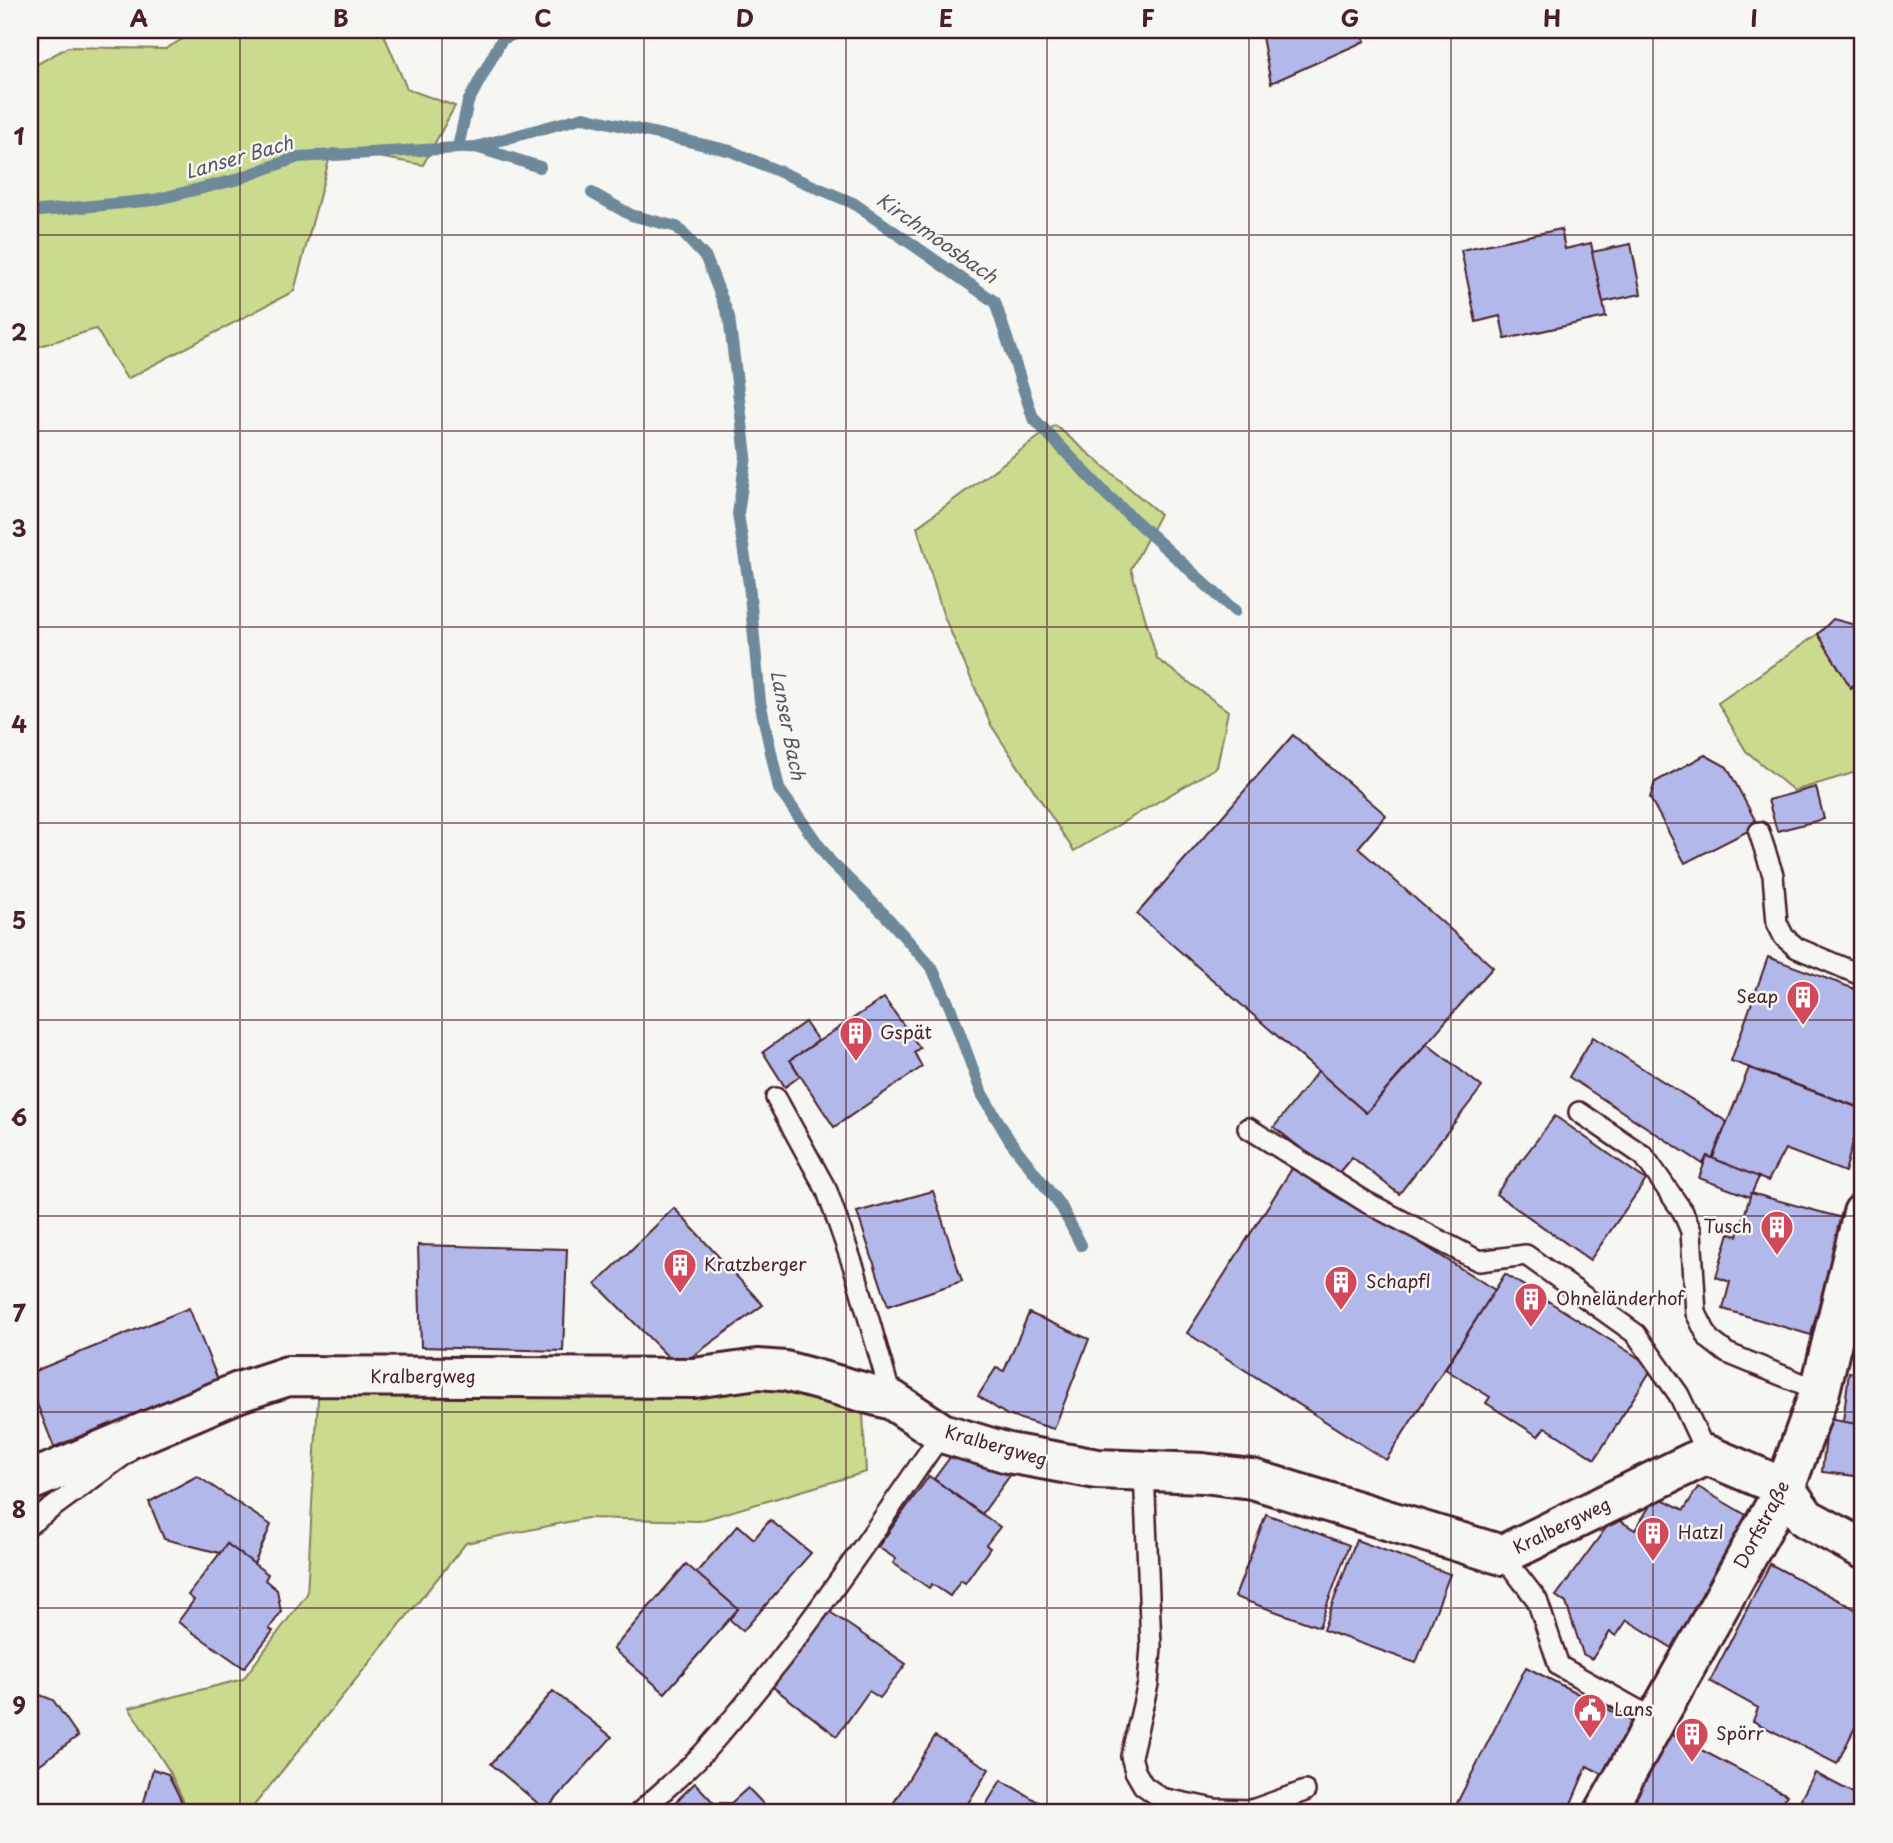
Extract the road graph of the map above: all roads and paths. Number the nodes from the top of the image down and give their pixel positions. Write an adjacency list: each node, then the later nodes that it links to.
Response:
1 (1759, 832): 2 (lane)
2 (1863, 976)
3 (776, 1098): 8 (lane)
4 (1579, 1112): 7 (lane)
5 (1248, 1128): 11 (lane)
6 (1863, 1213): 7 (street, Dorfstraße)
7 (1820, 1391): 14 (street, Dorfstraße)
8 (892, 1401): 9 (street, Kralbergweg); 10 (street, Kralbergweg)
9 (162, 1423): 13 (street, Kralbergweg); 15 (lane)
10 (942, 1433): 12 (street, Kralbergweg); 20 (lane)
11 (1707, 1455): 14 (street); 17 (street, Kralbergweg)
12 (1144, 1470): 17 (street, Kralbergweg); 19 (lane)
13 (30, 1480)
14 (1784, 1488): 16 (street); 18 (street, Dorfstraße)
15 (30, 1524)
16 (1863, 1549)
17 (1502, 1555): 18 (lane)
18 (1654, 1719): 21 (street, Dorfstraße)
19 (1305, 1791)
20 (639, 1813)
21 (1605, 1813)

